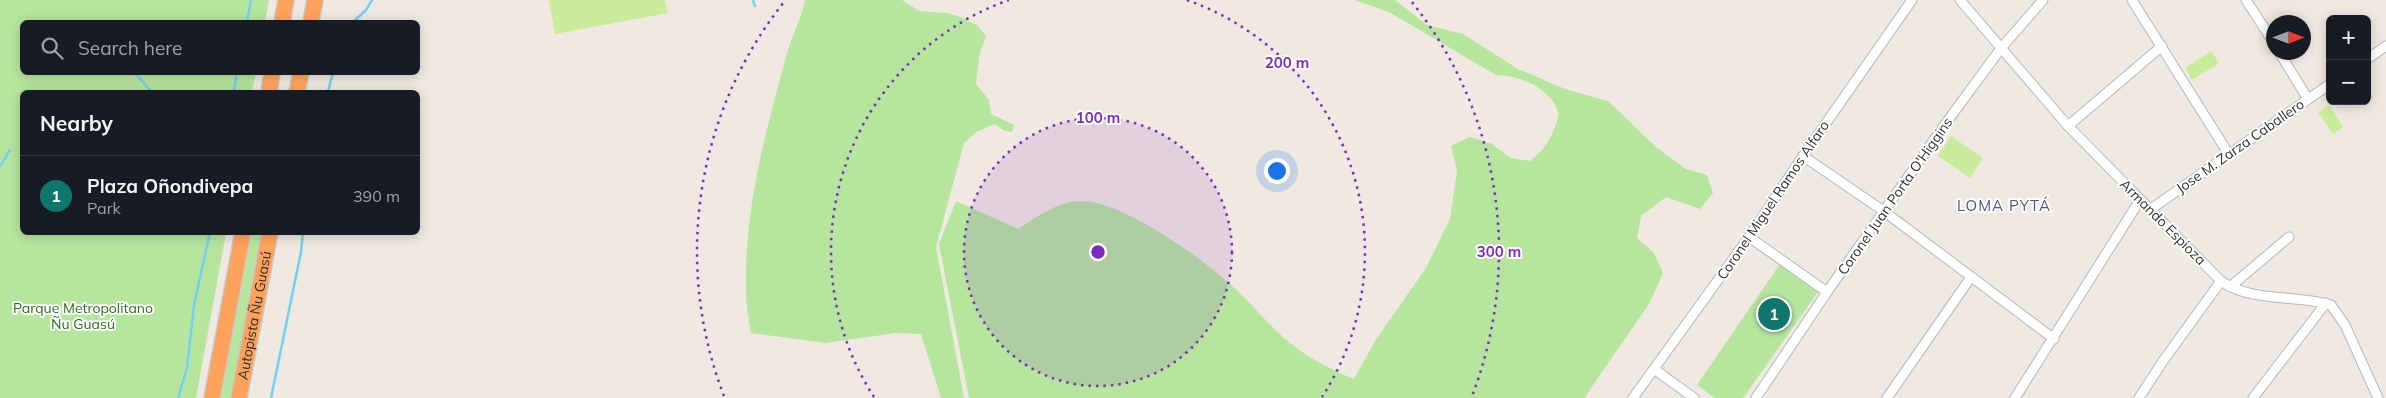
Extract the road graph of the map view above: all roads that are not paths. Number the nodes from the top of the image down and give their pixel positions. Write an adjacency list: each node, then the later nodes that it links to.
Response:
1 (286, 0): 8 (highway)
2 (315, 0): 9 (highway)
3 (1912, 0): 24 (street, Coronel Miguel Ramos Alfaro)
4 (1960, 0): 13 (street, Armando Espioza)
5 (2043, 0): 13 (street, Coronel Juan Porta O'Higgins)
6 (2132, 0): 11 (street)
7 (2246, 0): 10 (street)
8 (282, 20)
9 (311, 20)
10 (2266, 31)
11 (2162, 46): 22 (street); 23 (street)
12 (2386, 46): 14 (street)
13 (2002, 47): 22 (street, Armando Espioza); 27 (street, Coronel Juan Porta O'Higgins)
14 (2371, 56)
15 (2284, 60): 21 (street)
16 (272, 75): 19 (highway)
17 (300, 75): 20 (highway)
18 (2326, 87): 21 (street, Jose M. Zarza Caballero)
19 (269, 90)
20 (297, 90)
21 (2308, 99): 23 (street, Jose M. Zarza Caballero)
22 (2068, 126): 25 (street, Armando Espioza)
23 (2228, 153): 26 (street, Jose M. Zarza Caballero)
24 (1803, 156): 27 (street); 30 (street, Coronel Miguel Ramos Alfaro)
25 (2140, 200): 26 (street, Armando Espioza); 37 (street)
26 (2151, 209): 33 (street, Armando Espioza)
27 (1885, 212): 32 (street); 35 (street, Coronel Juan Porta O'Higgins)
28 (242, 235): 39 (highway, Autopista Ñu Guasú)
29 (269, 235): 40 (highway, Autopista Ñu Guasú)
30 (1749, 237): 35 (street); 38 (street, Coronel Miguel Ramos Alfaro)
31 (2289, 237): 34 (street)
32 (1971, 276): 37 (street); 44 (street)
33 (2221, 281): 34 (street, Armando Espioza); 46 (street)
34 (2230, 287): 36 (street, Armando Espioza)
35 (1827, 292): 43 (street, Coronel Juan Porta O'Higgins)
36 (2326, 303): 47 (street); 48 (street)
37 (2054, 339): 45 (street)
38 (1654, 369): 41 (street, Coronel Miguel Ramos Alfaro); 42 (street)
39 (212, 398)
40 (239, 398)
41 (1632, 398)
42 (1694, 398)
43 (1756, 398)
44 (1887, 398)
45 (2015, 398)
46 (2139, 398)
47 (2253, 398)
48 (2378, 398)

